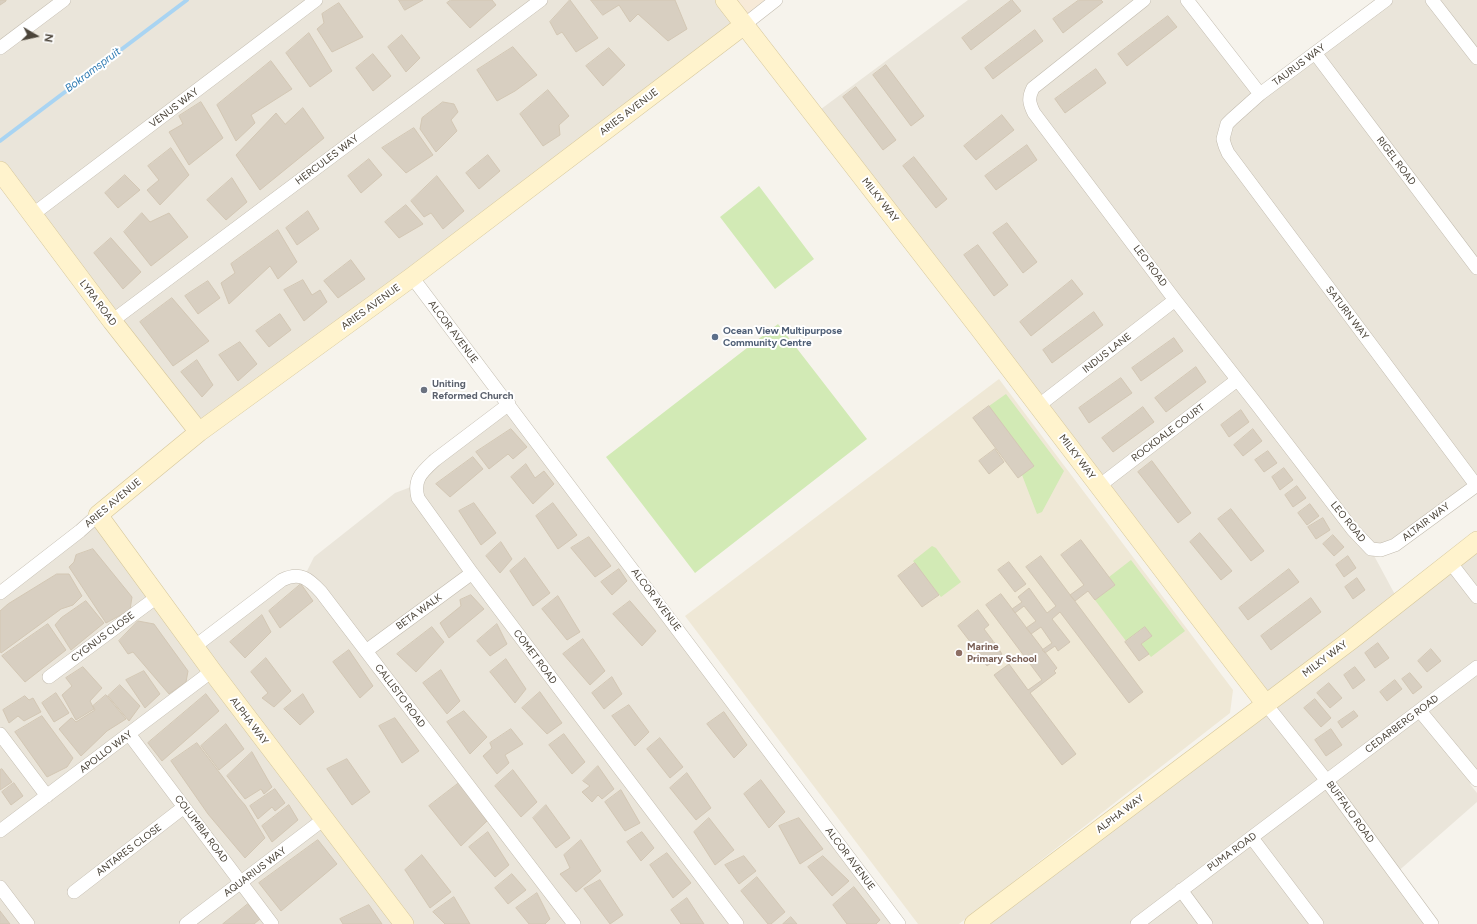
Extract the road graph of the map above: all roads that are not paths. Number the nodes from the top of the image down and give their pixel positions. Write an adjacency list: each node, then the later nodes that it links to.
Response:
1 (64, 0): 11 (street)
2 (316, 0): 17 (street, VENUS WAY)
3 (542, 0): 21 (street, HERCULES WAY)
4 (725, 0): 10 (street, MILKY WAY)
5 (776, 0): 10 (street)
6 (1144, 0): 20 (street, LEO ROAD)
7 (1187, 0): 14 (street)
8 (1386, 0): 12 (street, TAURUS WAY)
9 (1432, 0): 13 (street)
10 (744, 25): 19 (street, ARIES AVENUE); 24 (street, MILKY WAY)
11 (0, 48)
12 (1315, 53): 14 (street, TAURUS WAY); 18 (street, RIGEL ROAD)
13 (1477, 58)
14 (1260, 94): 15 (street, TAURUS WAY)
15 (1223, 139): 26 (street, SATURN WAY)
16 (0, 172): 17 (street, LYRA ROAD)
17 (32, 215): 21 (street, LYRA ROAD)
18 (1477, 268)
19 (412, 277): 23 (street, ALCOR AVENUE); 25 (street, ARIES AVENUE)
20 (1175, 300): 22 (street, LEO ROAD); 24 (street, INDUS LANE)
21 (112, 321): 25 (street, LYRA ROAD)
22 (1237, 380): 27 (street, ROCKDALE COURT); 30 (street, LEO ROAD)
23 (509, 404): 32 (street, COMET ROAD); 62 (street, ALCOR AVENUE)
24 (1038, 406): 27 (street, MILKY WAY)
25 (199, 432): 28 (street, ARIES AVENUE)
26 (1476, 485): 30 (street, ALTAIR WAY)
27 (1098, 486): 41 (street, MILKY WAY)
28 (98, 515): 33 (street, ARIES AVENUE); 34 (street, ALPHA WAY)
29 (1477, 542): 31 (street, MILKY WAY)
30 (1371, 549)
31 (1450, 562): 35 (street); 41 (street, MILKY WAY)
32 (472, 573): 37 (street, BETA WALK); 61 (street, COMET ROAD)
33 (0, 593)
34 (157, 597): 36 (street, ALPHA WAY); 40 (street, CYGNUS CLOSE)
35 (1477, 597)
36 (194, 647): 37 (street, CALLISTO ROAD); 39 (street, ALPHA WAY)
37 (366, 651): 60 (street, CALLISTO ROAD)
38 (1477, 667): 42 (street, CEDARBERG ROAD)
39 (212, 671): 44 (street, APOLLO WAY); 49 (street, ALPHA WAY)
40 (49, 677)
41 (1265, 703): 46 (street, BUFFALO ROAD); 63 (street, ALPHA WAY)
42 (1420, 711): 45 (street); 46 (street, CEDARBERG ROAD)
43 (0, 734): 47 (street)
44 (129, 734): 47 (street, APOLLO WAY); 48 (street, COLUMBIA ROAD)
45 (1477, 780)
46 (1327, 781): 51 (street, PUMA ROAD); 67 (street, BUFFALO ROAD)
47 (47, 796): 50 (street, APOLLO WAY)
48 (184, 807): 52 (street, COLUMBIA ROAD); 55 (street, ANTARES CLOSE)
49 (324, 819): 52 (street, AQUARIUS WAY); 59 (street, ALPHA WAY)
50 (0, 831)
51 (1252, 838): 54 (street, PUMA ROAD); 66 (street)
52 (242, 882): 57 (street, AQUARIUS WAY); 58 (street, COLUMBIA ROAD)
53 (0, 887): 56 (street)
54 (1181, 890): 64 (street, PUMA ROAD); 65 (street)
55 (74, 892)
56 (28, 924)
57 (186, 924)
58 (272, 924)
59 (404, 924)
60 (574, 924)
61 (737, 924)
62 (898, 924)
63 (974, 924)
64 (1138, 924)
65 (1206, 924)
66 (1317, 924)
67 (1432, 924)

